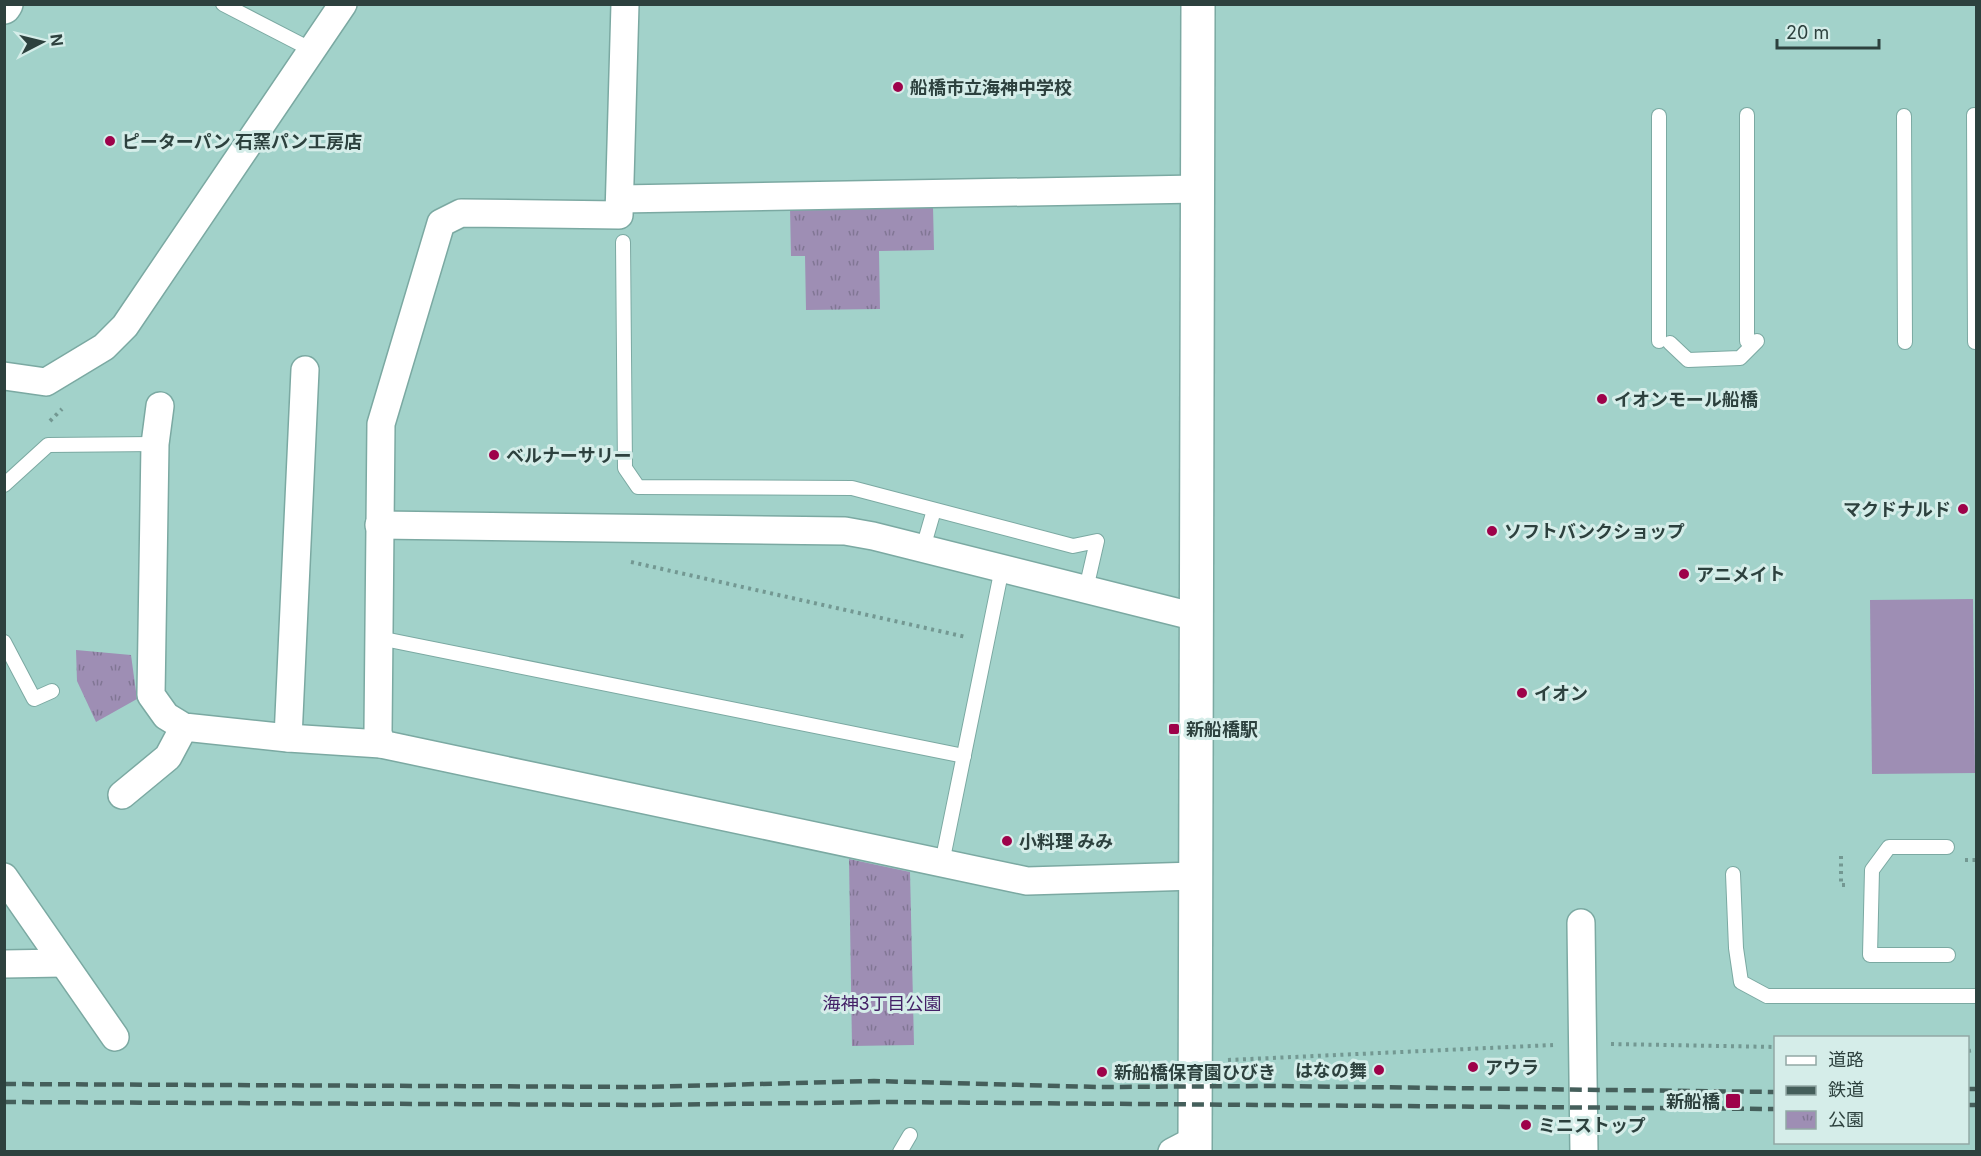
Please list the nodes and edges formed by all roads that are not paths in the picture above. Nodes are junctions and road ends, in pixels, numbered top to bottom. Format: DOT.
graph roads {
  1 [pos="223,4"];
  2 [pos="343,4"];
  3 [pos="625,4"];
  4 [pos="1198,4"];
  5 [pos="312,50"];
  6 [pos="1747,115"];
  7 [pos="1974,115"];
  8 [pos="1659,116"];
  9 [pos="1904,116"];
  10 [pos="1198,189"];
  11 [pos="620,199"];
  12 [pos="623,242"];
  13 [pos="1905,342"];
  14 [pos="1975,342"];
  15 [pos="305,370"];
  16 [pos="4,376"];
  17 [pos="160,406"];
  18 [pos="155,444"];
  19 [pos="4,485"];
  20 [pos="934,510"];
  21 [pos="379,525"];
  22 [pos="923,548"];
  23 [pos="1002,568"];
  24 [pos="1086,589"];
  25 [pos="1196,617"];
  26 [pos="379,638"];
  27 [pos="4,642"];
  28 [pos="52,691"];
  29 [pos="184,727"];
  30 [pos="288,738"];
  31 [pos="381,744"];
  32 [pos="964,756"];
  33 [pos="122,795"];
  34 [pos="1947,847"];
  35 [pos="942,863"];
  36 [pos="1733,874"];
  37 [pos="1196,876"];
  38 [pos="4,877"];
  39 [pos="1581,923"];
  40 [pos="1948,955"];
  41 [pos="63,963"];
  42 [pos="4,964"];
  43 [pos="1977,996"];
  44 [pos="115,1038"];
  45 [pos="910,1135"];
  46 [pos="1187,1148"];
  47 [pos="900,1152"];
  48 [pos="1584,1152"];
  1 -- 5 [label="lane"];
  2 -- 5 [label="street"];
  3 -- 11 [label="street"];
  4 -- 10 [label="street"];
  5 -- 16 [label="street"];
  6 -- 8 [label="lane"];
  7 -- 14 [label="lane"];
  9 -- 13 [label="lane"];
  10 -- 11 [label="street"];
  10 -- 25 [label="street"];
  11 -- 21 [label="street"];
  12 -- 20 [label="lane"];
  15 -- 30 [label="street"];
  17 -- 18 [label="street"];
  18 -- 19 [label="lane"];
  18 -- 29 [label="street"];
  20 -- 22 [label="lane"];
  20 -- 24 [label="lane"];
  21 -- 22 [label="street"];
  21 -- 26 [label="street"];
  22 -- 23 [label="street"];
  23 -- 24 [label="street"];
  23 -- 32 [label="lane"];
  24 -- 25 [label="street"];
  25 -- 37 [label="street"];
  26 -- 31 [label="street"];
  26 -- 32 [label="lane"];
  27 -- 28 [label="lane"];
  29 -- 30 [label="street"];
  29 -- 33 [label="street"];
  30 -- 31 [label="street"];
  31 -- 35 [label="street"];
  32 -- 35 [label="lane"];
  34 -- 40 [label="lane"];
  35 -- 37 [label="street"];
  36 -- 43 [label="lane"];
  37 -- 46 [label="street"];
  38 -- 41 [label="street"];
  39 -- 48 [label="street"];
  41 -- 42 [label="street"];
  41 -- 44 [label="street"];
  45 -- 47 [label="lane"];
}
